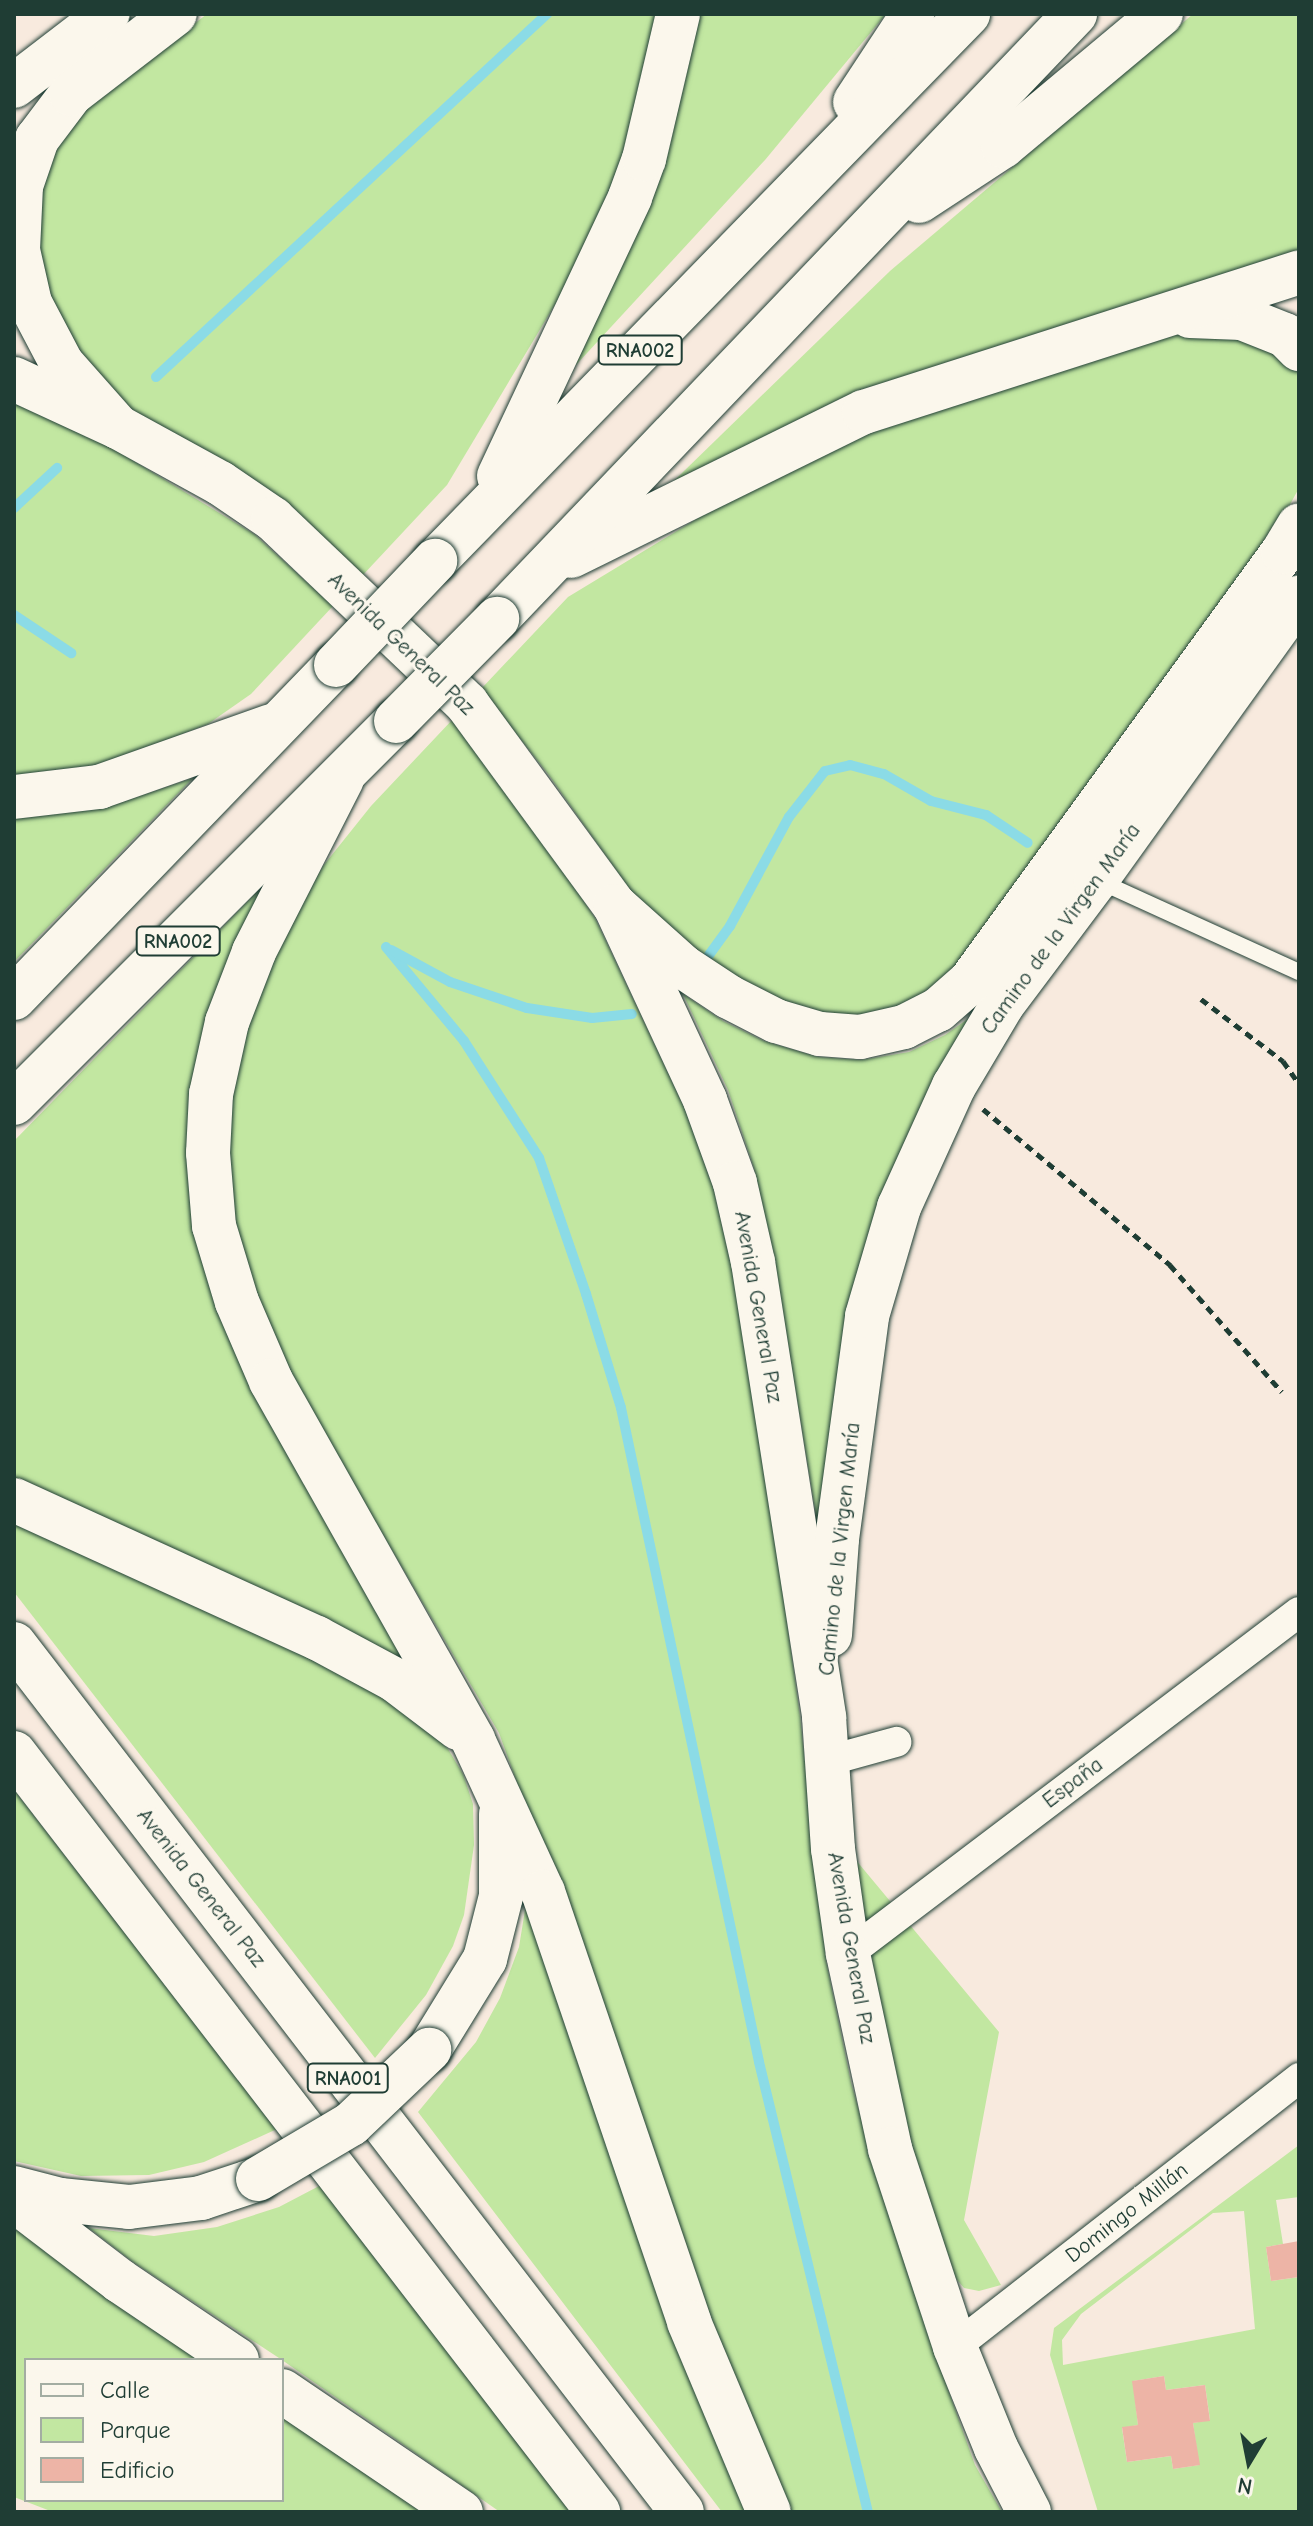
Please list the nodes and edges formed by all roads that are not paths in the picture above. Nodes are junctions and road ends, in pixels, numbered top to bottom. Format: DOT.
graph roads {
  1 [pos="108,14"];
  2 [pos="175,14"];
  3 [pos="678,14"];
  4 [pos="913,14"];
  5 [pos="968,14"];
  6 [pos="1075,14"];
  7 [pos="1161,14"];
  8 [pos="20,82"];
  9 [pos="52,116"];
  10 [pos="800,186"];
  11 [pos="857,241"];
  12 [pos="1299,272"];
  13 [pos="1164,315"];
  14 [pos="1299,349"];
  15 [pos="14,379"];
  16 [pos="118,427"];
  17 [pos="479,514"];
  18 [pos="1299,525"];
  19 [pos="541,572"];
  20 [pos="1299,597"];
  21 [pos="281,723"];
  22 [pos="342,779"];
  23 [pos="14,797"];
  24 [pos="1096,880"];
  25 [pos="615,906"];
  26 [pos="1299,972"];
  27 [pos="14,998"];
  28 [pos="946,1003"];
  29 [pos="983,1036"];
  30 [pos="14,1103"];
  31 [pos="14,1500"];
  32 [pos="1299,1612"];
  33 [pos="14,1644"];
  34 [pos="824,1717"];
  35 [pos="473,1740"];
  36 [pos="896,1742"];
  37 [pos="14,1753"];
  38 [pos="827,1761"];
  39 [pos="501,1800"];
  40 [pos="848,1954"];
  41 [pos="1299,2078"];
  42 [pos="14,2188"];
  43 [pos="14,2200"];
  44 [pos="955,2347"];
  45 [pos="234,2358"];
  46 [pos="284,2392"];
  47 [pos="461,2512"];
  48 [pos="598,2512"];
  49 [pos="682,2512"];
  50 [pos="769,2512"];
  51 [pos="1029,2512"];
  1 -- 8 [label="main road"];
  2 -- 9 [label="main road"];
  3 -- 17 [label="main road"];
  4 -- 10 [label="main road, RNA002"];
  5 -- 10 [label="main road, RNA002"];
  6 -- 11 [label="main road, RNA002"];
  7 -- 11 [label="main road, RNA002"];
  8 -- 9 [label="main road"];
  9 -- 16 [label="main road"];
  10 -- 17 [label="main road, RNA002"];
  11 -- 19 [label="main road, RNA002"];
  12 -- 13 [label="main road"];
  13 -- 14 [label="main road"];
  13 -- 19 [label="main road"];
  15 -- 16 [label="main road, Avenida General Paz"];
  16 -- 25 [label="main road, Avenida General Paz"];
  17 -- 21 [label="main road, RNA002, bridge"];
  18 -- 28 [label="main road"];
  19 -- 22 [label="main road, RNA002, bridge"];
  20 -- 24 [label="main road, Camino de la Virgen María"];
  21 -- 23 [label="main road"];
  21 -- 27 [label="main road, RNA002"];
  22 -- 30 [label="main road, RNA002"];
  22 -- 35 [label="main road"];
  24 -- 26 [label="lane"];
  24 -- 29 [label="main road, Camino de la Virgen María"];
  25 -- 28 [label="main road"];
  25 -- 34 [label="main road, Avenida General Paz"];
  28 -- 29 [label="main road"];
  29 -- 34 [label="main road, Camino de la Virgen María"];
  31 -- 35 [label="main road"];
  32 -- 40 [label="street, España"];
  33 -- 49 [label="main road, Avenida General Paz / RNA001"];
  34 -- 38 [label="main road, Avenida General Paz"];
  35 -- 39 [label="main road"];
  36 -- 38 [label="street"];
  37 -- 48 [label="main road, RNA001"];
  38 -- 40 [label="main road, Avenida General Paz"];
  39 -- 42 [label="main road, bridge"];
  39 -- 50 [label="main road"];
  40 -- 44 [label="main road, Avenida General Paz"];
  41 -- 44 [label="street, Domingo Millán"];
  43 -- 45 [label="main road"];
  44 -- 51 [label="main road, Avenida General Paz"];
  46 -- 47 [label="main road"];
}
